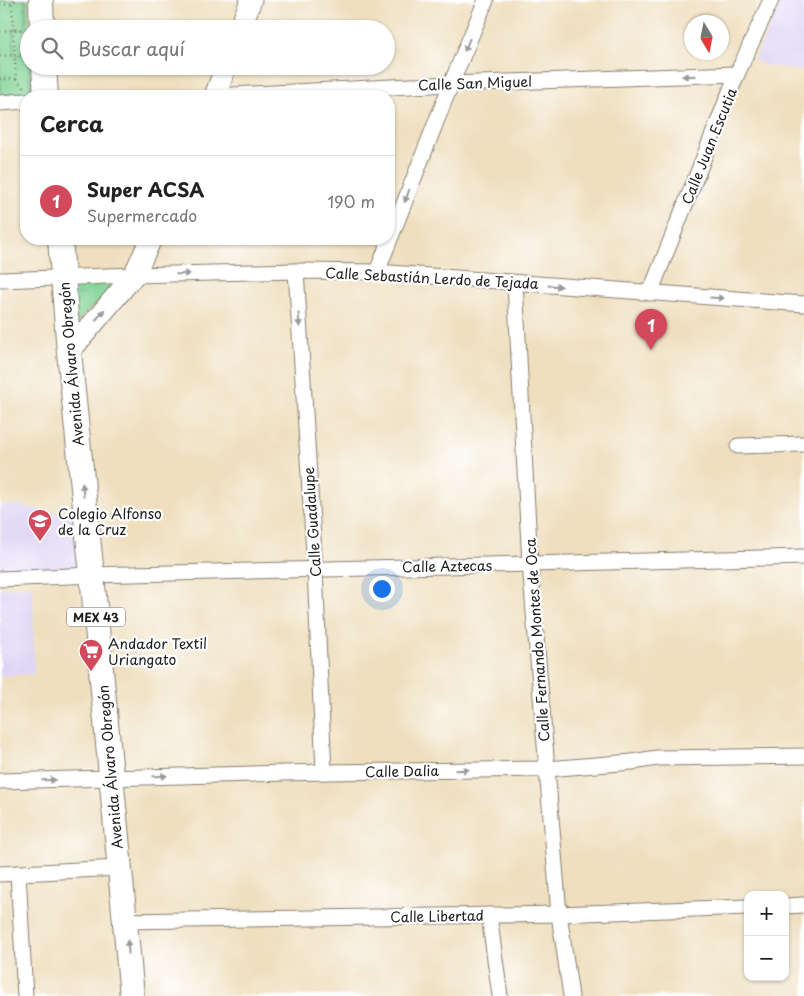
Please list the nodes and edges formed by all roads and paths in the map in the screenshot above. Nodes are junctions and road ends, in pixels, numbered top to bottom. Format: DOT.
graph roads {
  1 [pos="15,0"];
  2 [pos="41,0"];
  3 [pos="251,0"];
  4 [pos="486,0"];
  5 [pos="771,0"];
  6 [pos="12,4"];
  7 [pos="0,5"];
  8 [pos="35,20"];
  9 [pos="243,20"];
  10 [pos="0,30"];
  11 [pos="13,30"];
  12 [pos="20,31"];
  13 [pos="14,55"];
  14 [pos="0,56"];
  15 [pos="20,56"];
  16 [pos="737,74"];
  17 [pos="35,75"];
  18 [pos="222,75"];
  19 [pos="16,79"];
  20 [pos="0,80"];
  21 [pos="451,84"];
  22 [pos="27,90"];
  23 [pos="34,90"];
  24 [pos="216,90"];
  25 [pos="332,90"];
  26 [pos="20,99"];
  27 [pos="0,103"];
  28 [pos="395,228"];
  29 [pos="60,245"];
  30 [pos="147,245"];
  31 [pos="388,245"];
  32 [pos="296,271"];
  33 [pos="378,272"];
  34 [pos="134,275"];
  35 [pos="63,278"];
  36 [pos="0,280"];
  37 [pos="515,282"];
  38 [pos="650,293"];
  39 [pos="804,304"];
  40 [pos="69,352"];
  41 [pos="804,444"];
  42 [pos="738,446"];
  43 [pos="804,556"];
  44 [pos="530,564"];
  45 [pos="315,569"];
  46 [pos="92,575"];
  47 [pos="0,579"];
  48 [pos="804,756"];
  49 [pos="547,769"];
  50 [pos="324,772"];
  51 [pos="111,778"];
  52 [pos="0,781"];
  53 [pos="119,868"];
  54 [pos="18,873"];
  55 [pos="0,874"];
  56 [pos="804,905"];
  57 [pos="789,906"];
  58 [pos="744,907"];
  59 [pos="559,914"];
  60 [pos="489,915"];
  61 [pos="125,921"];
  62 [pos="25,996"];
  63 [pos="132,996"];
  64 [pos="500,996"];
  65 [pos="571,996"];
  1 -- 6 [label="path"];
  2 -- 8 [label="main road"];
  3 -- 9 [label="street"];
  4 -- 21 [label="street, one-way"];
  5 -- 16 [label="street, Calle Juan Escutia"];
  6 -- 7 [label="path"];
  6 -- 11 [label="path"];
  10 -- 11 [label="path"];
  11 -- 12 [label="path"];
  11 -- 13 [label="path"];
  13 -- 14 [label="path"];
  13 -- 15 [label="path"];
  13 -- 19 [label="path"];
  16 -- 21 [label="street, Calle San Miguel, one-way"];
  16 -- 38 [label="street, Calle Juan Escutia"];
  17 -- 23 [label="main road"];
  18 -- 24 [label="street"];
  19 -- 20 [label="path"];
  19 -- 22 [label="path"];
  21 -- 25 [label="street, Calle San Miguel"];
  21 -- 28 [label="street, one-way"];
  26 -- 27 [label="street"];
  29 -- 35 [label="main road, Avenida Álvaro Obregón / MEX 43"];
  30 -- 34 [label="street"];
  31 -- 33 [label="street, one-way"];
  32 -- 33 [label="street, Calle Sebastián Lerdo de Tejada"];
  34 -- 32 [label="street, Calle Sebastián Lerdo de Tejada, one-way"];
  32 -- 45 [label="street, Calle Guadalupe, one-way"];
  33 -- 37 [label="street, Calle Sebastián Lerdo de Tejada"];
  34 -- 35 [label="street, Calle Sebastián Lerdo de Tejada"];
  40 -- 34 [label="street, one-way"];
  35 -- 36 [label="street, Calle Sebastián Lerdo de Tejada"];
  35 -- 40 [label="main road, Avenida Álvaro Obregón / MEX 43"];
  37 -- 38 [label="street, Calle Sebastián Lerdo de Tejada, one-way"];
  37 -- 44 [label="street, Calle Fernando Montes de Oca"];
  38 -- 39 [label="street, Calle Sebastián Lerdo de Tejada, one-way"];
  46 -- 40 [label="main road, Avenida Álvaro Obregón / MEX 43, one-way"];
  41 -- 42 [label="street"];
  43 -- 44 [label="street, Calle Aztecas"];
  44 -- 45 [label="street, Calle Aztecas"];
  44 -- 49 [label="street, Calle Fernando Montes de Oca"];
  45 -- 46 [label="street, Calle Aztecas"];
  45 -- 50 [label="street, Calle Guadalupe"];
  46 -- 47 [label="street, Calle Aztecas"];
  46 -- 51 [label="main road, Avenida Álvaro Obregón / MEX 43"];
  48 -- 49 [label="street, Calle Dalia"];
  50 -- 49 [label="street, Calle Dalia, one-way"];
  49 -- 59 [label="street, Calle Fernando Montes de Oca"];
  51 -- 50 [label="street, Calle Dalia, one-way"];
  52 -- 51 [label="street, Calle Dalia, one-way"];
  51 -- 53 [label="main road, Avenida Álvaro Obregón / MEX 43"];
  53 -- 54 [label="street"];
  53 -- 61 [label="main road, Avenida Álvaro Obregón / MEX 43"];
  54 -- 55 [label="street"];
  54 -- 62 [label="street"];
  56 -- 57 [label="street"];
  58 -- 59 [label="street, Calle Libertad"];
  59 -- 60 [label="street, Calle Libertad"];
  59 -- 65 [label="street, Calle Fernando Montes de Oca"];
  60 -- 61 [label="street, Calle Libertad"];
  60 -- 64 [label="street"];
  63 -- 61 [label="main road, Avenida Álvaro Obregón / MEX 43, one-way"];
}
